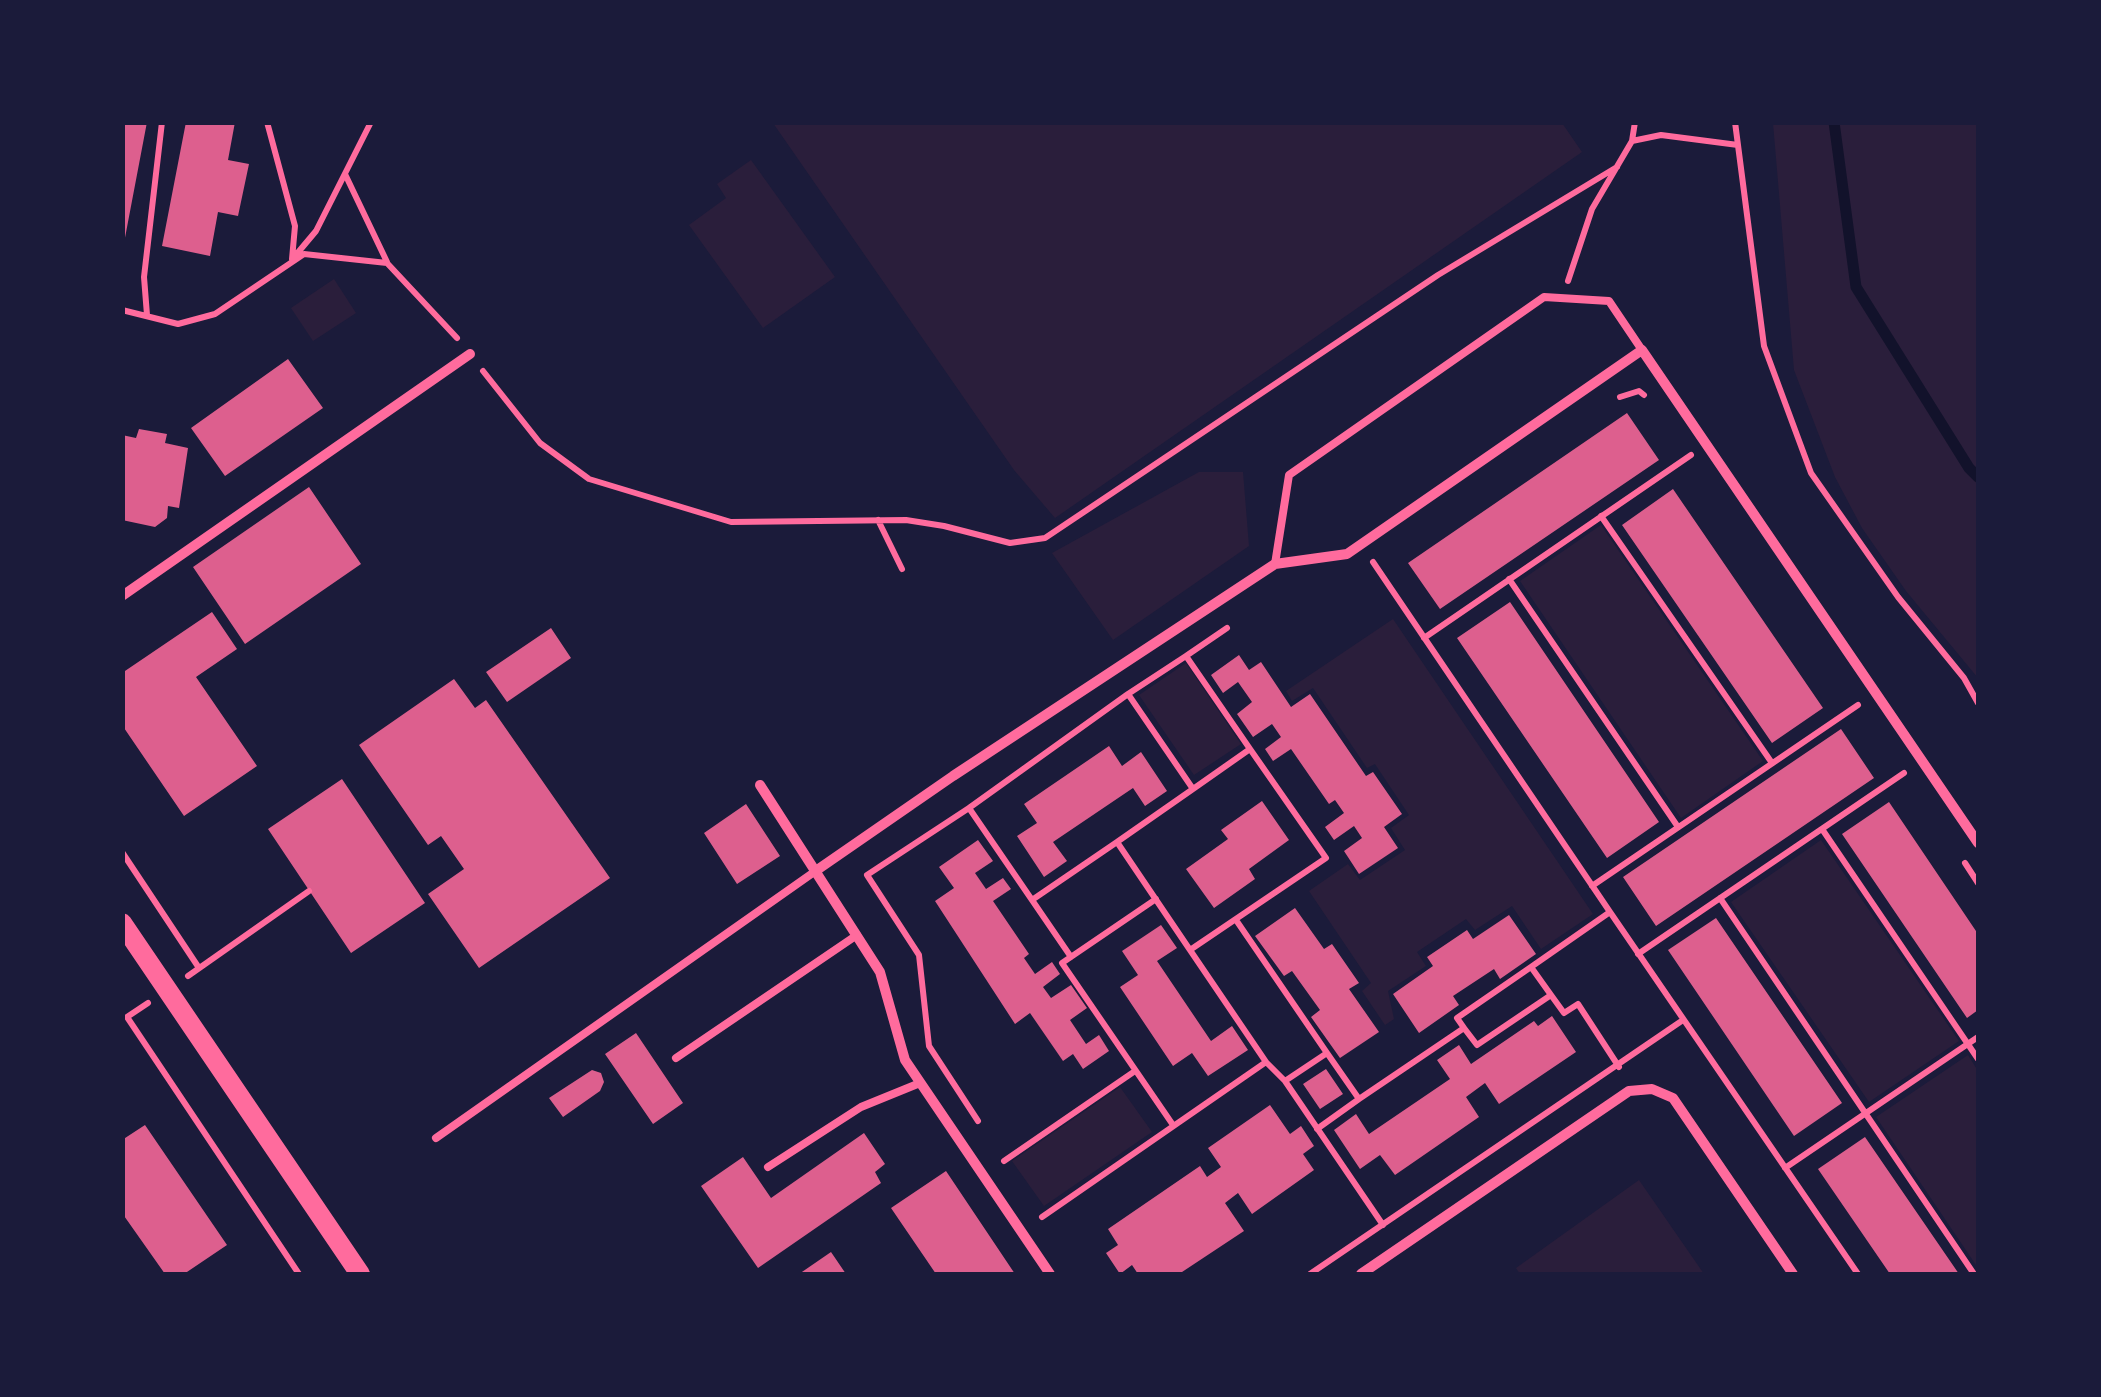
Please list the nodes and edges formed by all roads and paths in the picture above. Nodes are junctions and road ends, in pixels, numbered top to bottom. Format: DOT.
graph roads {
  1 [pos="162,122"];
  2 [pos="267,122"];
  3 [pos="370,122"];
  4 [pos="1635,122"];
  5 [pos="1735,122"];
  6 [pos="1632,141"];
  7 [pos="1738,144"];
  8 [pos="1617,168"];
  9 [pos="345,174"];
  10 [pos="292,261"];
  11 [pos="388,263"];
  12 [pos="1562,298"];
  13 [pos="122,310"];
  14 [pos="147,315"];
  15 [pos="1642,350"];
  16 [pos="470,354"];
  17 [pos="1652,402"];
  18 [pos="1608,405"];
  19 [pos="1679,442"];
  20 [pos="1707,446"];
  21 [pos="1688,456"];
  22 [pos="1698,472"];
  23 [pos="1601,516"];
  24 [pos="878,520"];
  25 [pos="1363,543"];
  26 [pos="1390,554"];
  27 [pos="1274,564"];
  28 [pos="1374,564"];
  29 [pos="902,569"];
  30 [pos="1359,570"];
  31 [pos="1509,579"];
  32 [pos="122,596"];
  33 [pos="1234,623"];
  34 [pos="1424,638"];
  35 [pos="1186,656"];
  36 [pos="1848,690"];
  37 [pos="1128,694"];
  38 [pos="1978,703"];
  39 [pos="1858,705"];
  40 [pos="1867,719"];
  41 [pos="1250,749"];
  42 [pos="1895,760"];
  43 [pos="1772,764"];
  44 [pos="1904,774"];
  45 [pos="760,785"];
  46 [pos="1192,789"];
  47 [pos="1915,789"];
  48 [pos="969,808"];
  49 [pos="1678,827"];
  50 [pos="1822,828"];
  51 [pos="1117,842"];
  52 [pos="1978,843"];
  53 [pos="122,852"];
  54 [pos="1957,852"];
  55 [pos="816,870"];
  56 [pos="1978,883"];
  57 [pos="1592,886"];
  58 [pos="310,891"];
  59 [pos="1156,898"];
  60 [pos="1720,898"];
  61 [pos="1032,900"];
  62 [pos="1610,912"];
  63 [pos="1236,920"];
  64 [pos="122,923"];
  65 [pos="857,935"];
  66 [pos="1190,950"];
  67 [pos="1638,954"];
  68 [pos="1071,957"];
  69 [pos="1531,967"];
  70 [pos="199,968"];
  71 [pos="168,990"];
  72 [pos="1551,995"];
  73 [pos="1683,1020"];
  74 [pos="1464,1028"];
  75 [pos="1978,1037"];
  76 [pos="1968,1044"];
  77 [pos="1327,1052"];
  78 [pos="676,1058"];
  79 [pos="1978,1059"];
  80 [pos="1266,1062"];
  81 [pos="1618,1066"];
  82 [pos="1135,1071"];
  83 [pos="920,1082"];
  84 [pos="1285,1082"];
  85 [pos="1628,1091"];
  86 [pos="1359,1099"];
  87 [pos="1866,1115"];
  88 [pos="1172,1126"];
  89 [pos="983,1128"];
  90 [pos="1317,1129"];
  91 [pos="436,1138"];
  92 [pos="994,1144"];
  93 [pos="1004,1161"];
  94 [pos="768,1167"];
  95 [pos="1785,1168"];
  96 [pos="1014,1175"];
  97 [pos="1032,1203"];
  98 [pos="1042,1217"];
  99 [pos="1382,1226"];
  100 [pos="1051,1232"];
  101 [pos="298,1274"];
  102 [pos="360,1274"];
  103 [pos="1050,1274"];
  104 [pos="1310,1274"];
  105 [pos="1361,1274"];
  106 [pos="1793,1274"];
  107 [pos="1858,1274"];
  108 [pos="1974,1274"];
  1 -- 14 [label="path"];
  2 -- 10 [label="path"];
  3 -- 9 [label="path"];
  4 -- 6 [label="path"];
  5 -- 7 [label="path"];
  6 -- 7 [label="path"];
  6 -- 8 [label="path"];
  7 -- 38 [label="path"];
  8 -- 12 [label="path"];
  8 -- 24 [label="path"];
  9 -- 10 [label="path"];
  9 -- 11 [label="path"];
  10 -- 11 [label="path"];
  10 -- 14 [label="path"];
  11 -- 16 [label="path"];
  12 -- 15 [label="lane"];
  12 -- 27 [label="lane"];
  13 -- 14 [label="path"];
  15 -- 20 [label="street"];
  15 -- 25 [label="street"];
  16 -- 24 [label="path"];
  16 -- 32 [label="street"];
  17 -- 18 [label="path"];
  19 -- 21 [label="path"];
  20 -- 21 [label="path"];
  20 -- 52 [label="street"];
  21 -- 22 [label="path"];
  21 -- 23 [label="path"];
  23 -- 31 [label="path"];
  23 -- 43 [label="path"];
  24 -- 29 [label="path"];
  25 -- 27 [label="street"];
  25 -- 28 [label="path"];
  26 -- 28 [label="path"];
  27 -- 55 [label="street"];
  28 -- 30 [label="path"];
  28 -- 34 [label="path"];
  31 -- 34 [label="path"];
  31 -- 49 [label="path"];
  33 -- 35 [label="path"];
  34 -- 57 [label="path"];
  35 -- 37 [label="path"];
  35 -- 41 [label="path"];
  36 -- 39 [label="path"];
  37 -- 46 [label="path"];
  37 -- 48 [label="path"];
  39 -- 40 [label="path"];
  39 -- 43 [label="path"];
  41 -- 46 [label="path"];
  41 -- 63 [label="path"];
  42 -- 44 [label="path"];
  43 -- 49 [label="path"];
  44 -- 47 [label="path"];
  44 -- 50 [label="path"];
  45 -- 55 [label="street"];
  46 -- 51 [label="path"];
  48 -- 61 [label="path"];
  48 -- 89 [label="path"];
  49 -- 57 [label="path"];
  50 -- 60 [label="path"];
  50 -- 76 [label="path"];
  51 -- 59 [label="path"];
  51 -- 61 [label="path"];
  53 -- 70 [label="path"];
  54 -- 56 [label="path"];
  55 -- 65 [label="street"];
  55 -- 91 [label="lane"];
  57 -- 62 [label="path"];
  58 -- 70 [label="path"];
  59 -- 66 [label="path"];
  59 -- 68 [label="path"];
  60 -- 67 [label="path"];
  60 -- 87 [label="path"];
  61 -- 68 [label="path"];
  62 -- 67 [label="path"];
  62 -- 69 [label="path"];
  63 -- 66 [label="path"];
  63 -- 77 [label="path"];
  64 -- 71 [label="main road"];
  65 -- 78 [label="lane"];
  65 -- 83 [label="street"];
  66 -- 80 [label="path"];
  67 -- 73 [label="path"];
  68 -- 82 [label="path"];
  69 -- 72 [label="path"];
  69 -- 74 [label="path"];
  70 -- 71 [label="path"];
  71 -- 101 [label="path"];
  71 -- 102 [label="main road"];
  72 -- 74 [label="path"];
  72 -- 81 [label="path"];
  73 -- 81 [label="path"];
  73 -- 95 [label="path"];
  74 -- 86 [label="path"];
  75 -- 76 [label="path"];
  76 -- 79 [label="path"];
  76 -- 87 [label="path"];
  77 -- 84 [label="path"];
  77 -- 86 [label="path"];
  80 -- 84 [label="path"];
  80 -- 88 [label="path"];
  81 -- 85 [label="path"];
  81 -- 99 [label="path"];
  82 -- 88 [label="path"];
  82 -- 93 [label="path"];
  83 -- 94 [label="lane"];
  83 -- 103 [label="street"];
  84 -- 90 [label="path"];
  85 -- 105 [label="street"];
  85 -- 106 [label="street"];
  86 -- 90 [label="path"];
  87 -- 95 [label="path"];
  87 -- 108 [label="path"];
  88 -- 98 [label="path"];
  90 -- 99 [label="path"];
  92 -- 93 [label="path"];
  93 -- 96 [label="path"];
  95 -- 107 [label="path"];
  97 -- 98 [label="path"];
  98 -- 100 [label="path"];
  99 -- 104 [label="path"];
}
